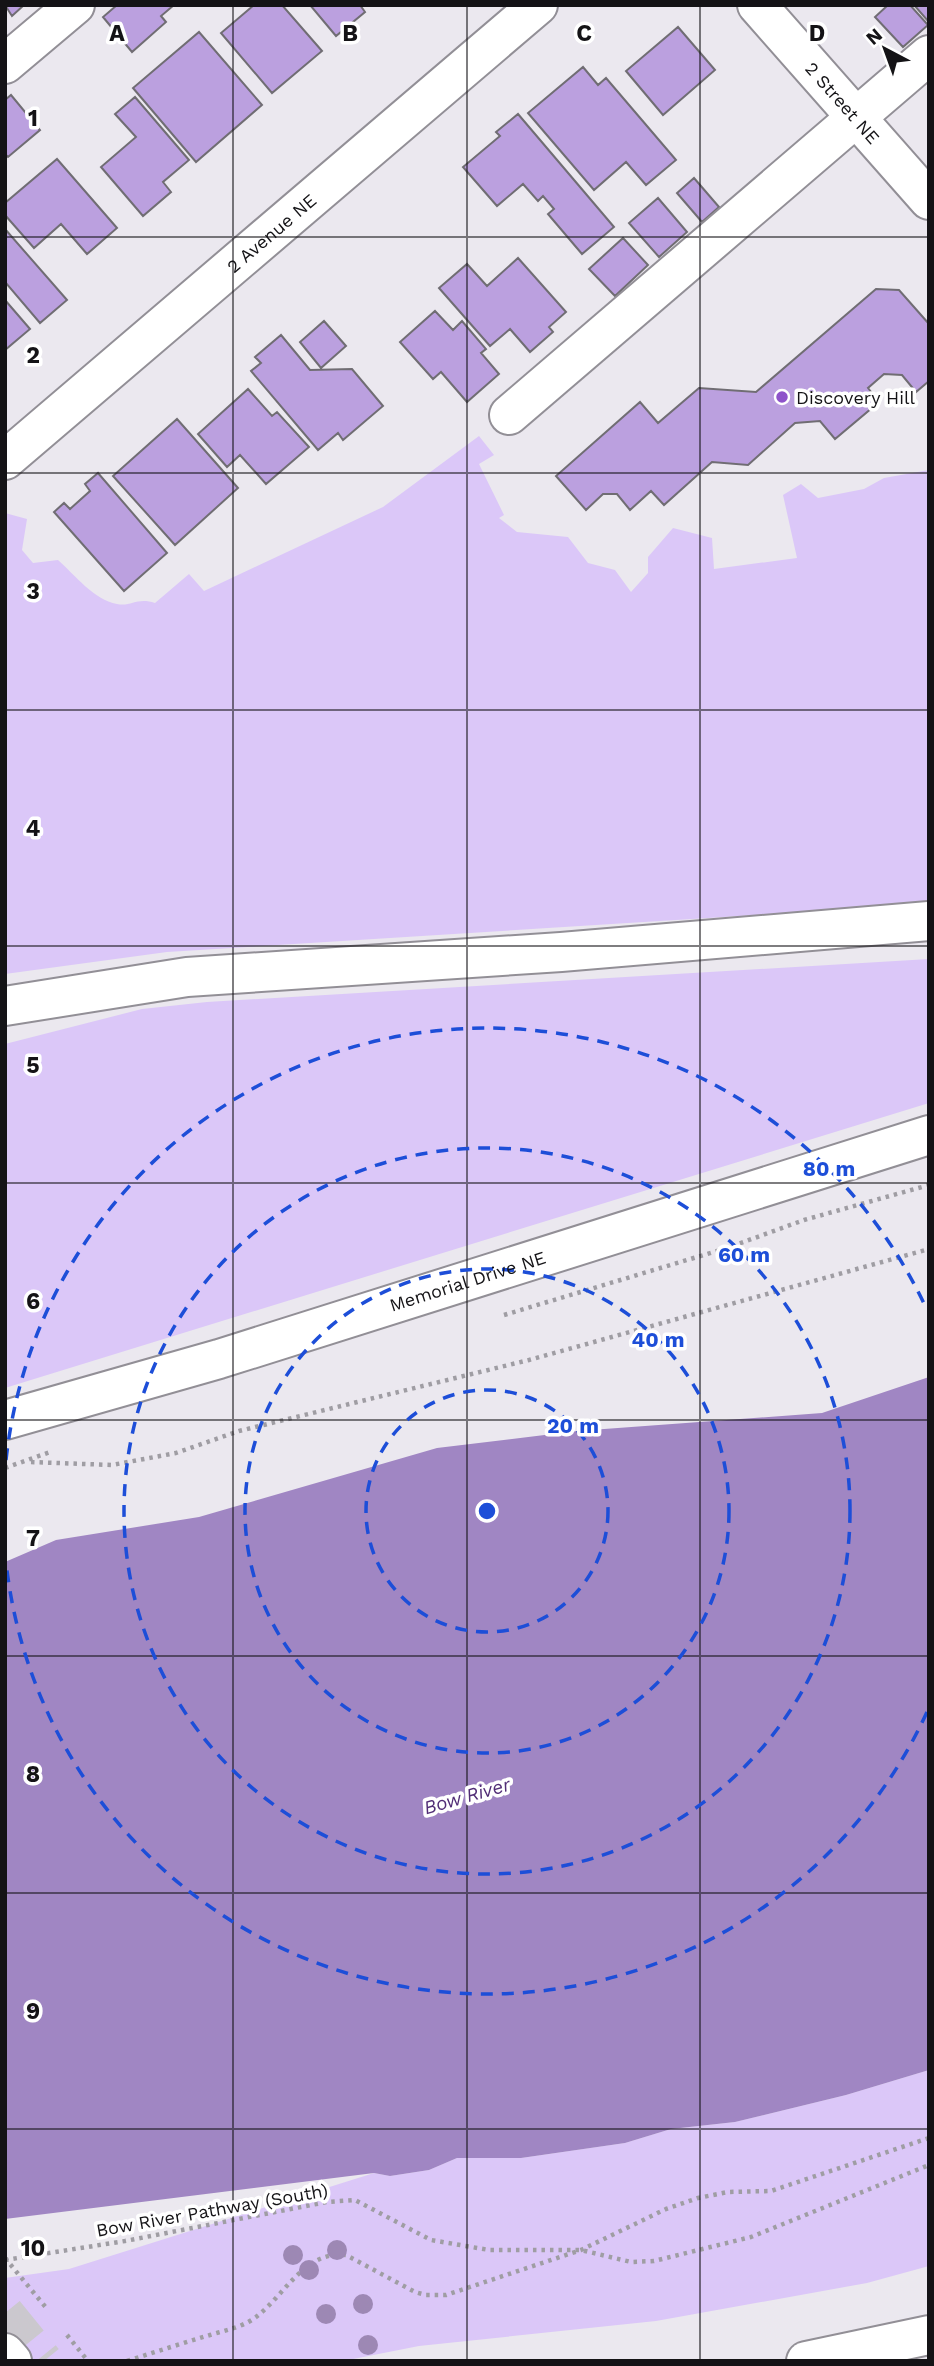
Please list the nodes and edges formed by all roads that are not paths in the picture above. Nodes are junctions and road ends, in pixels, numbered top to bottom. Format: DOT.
graph roads {
  1 [pos="75,5"];
  2 [pos="538,5"];
  3 [pos="757,5"];
  4 [pos="929,55"];
  5 [pos="5,64"];
  6 [pos="857,118"];
  7 [pos="929,200"];
  8 [pos="509,415"];
  9 [pos="5,460"];
  10 [pos="929,921"];
  11 [pos="5,1006"];
  12 [pos="929,1135"];
  13 [pos="5,1420"];
  14 [pos="929,2334"];
  15 [pos="5,2353"];
  16 [pos="12,2361"];
  17 [pos="806,2361"];
  1 -- 5 [label="main road"];
  2 -- 9 [label="main road, 2 Avenue NE"];
  3 -- 6 [label="main road, 2 Street NE"];
  4 -- 6 [label="main road"];
  6 -- 7 [label="main road, 2 Street NE"];
  6 -- 8 [label="main road"];
  10 -- 11 [label="main road"];
  12 -- 13 [label="main road, Memorial Drive NE"];
  14 -- 17 [label="main road"];
  15 -- 16 [label="main road"];
}
